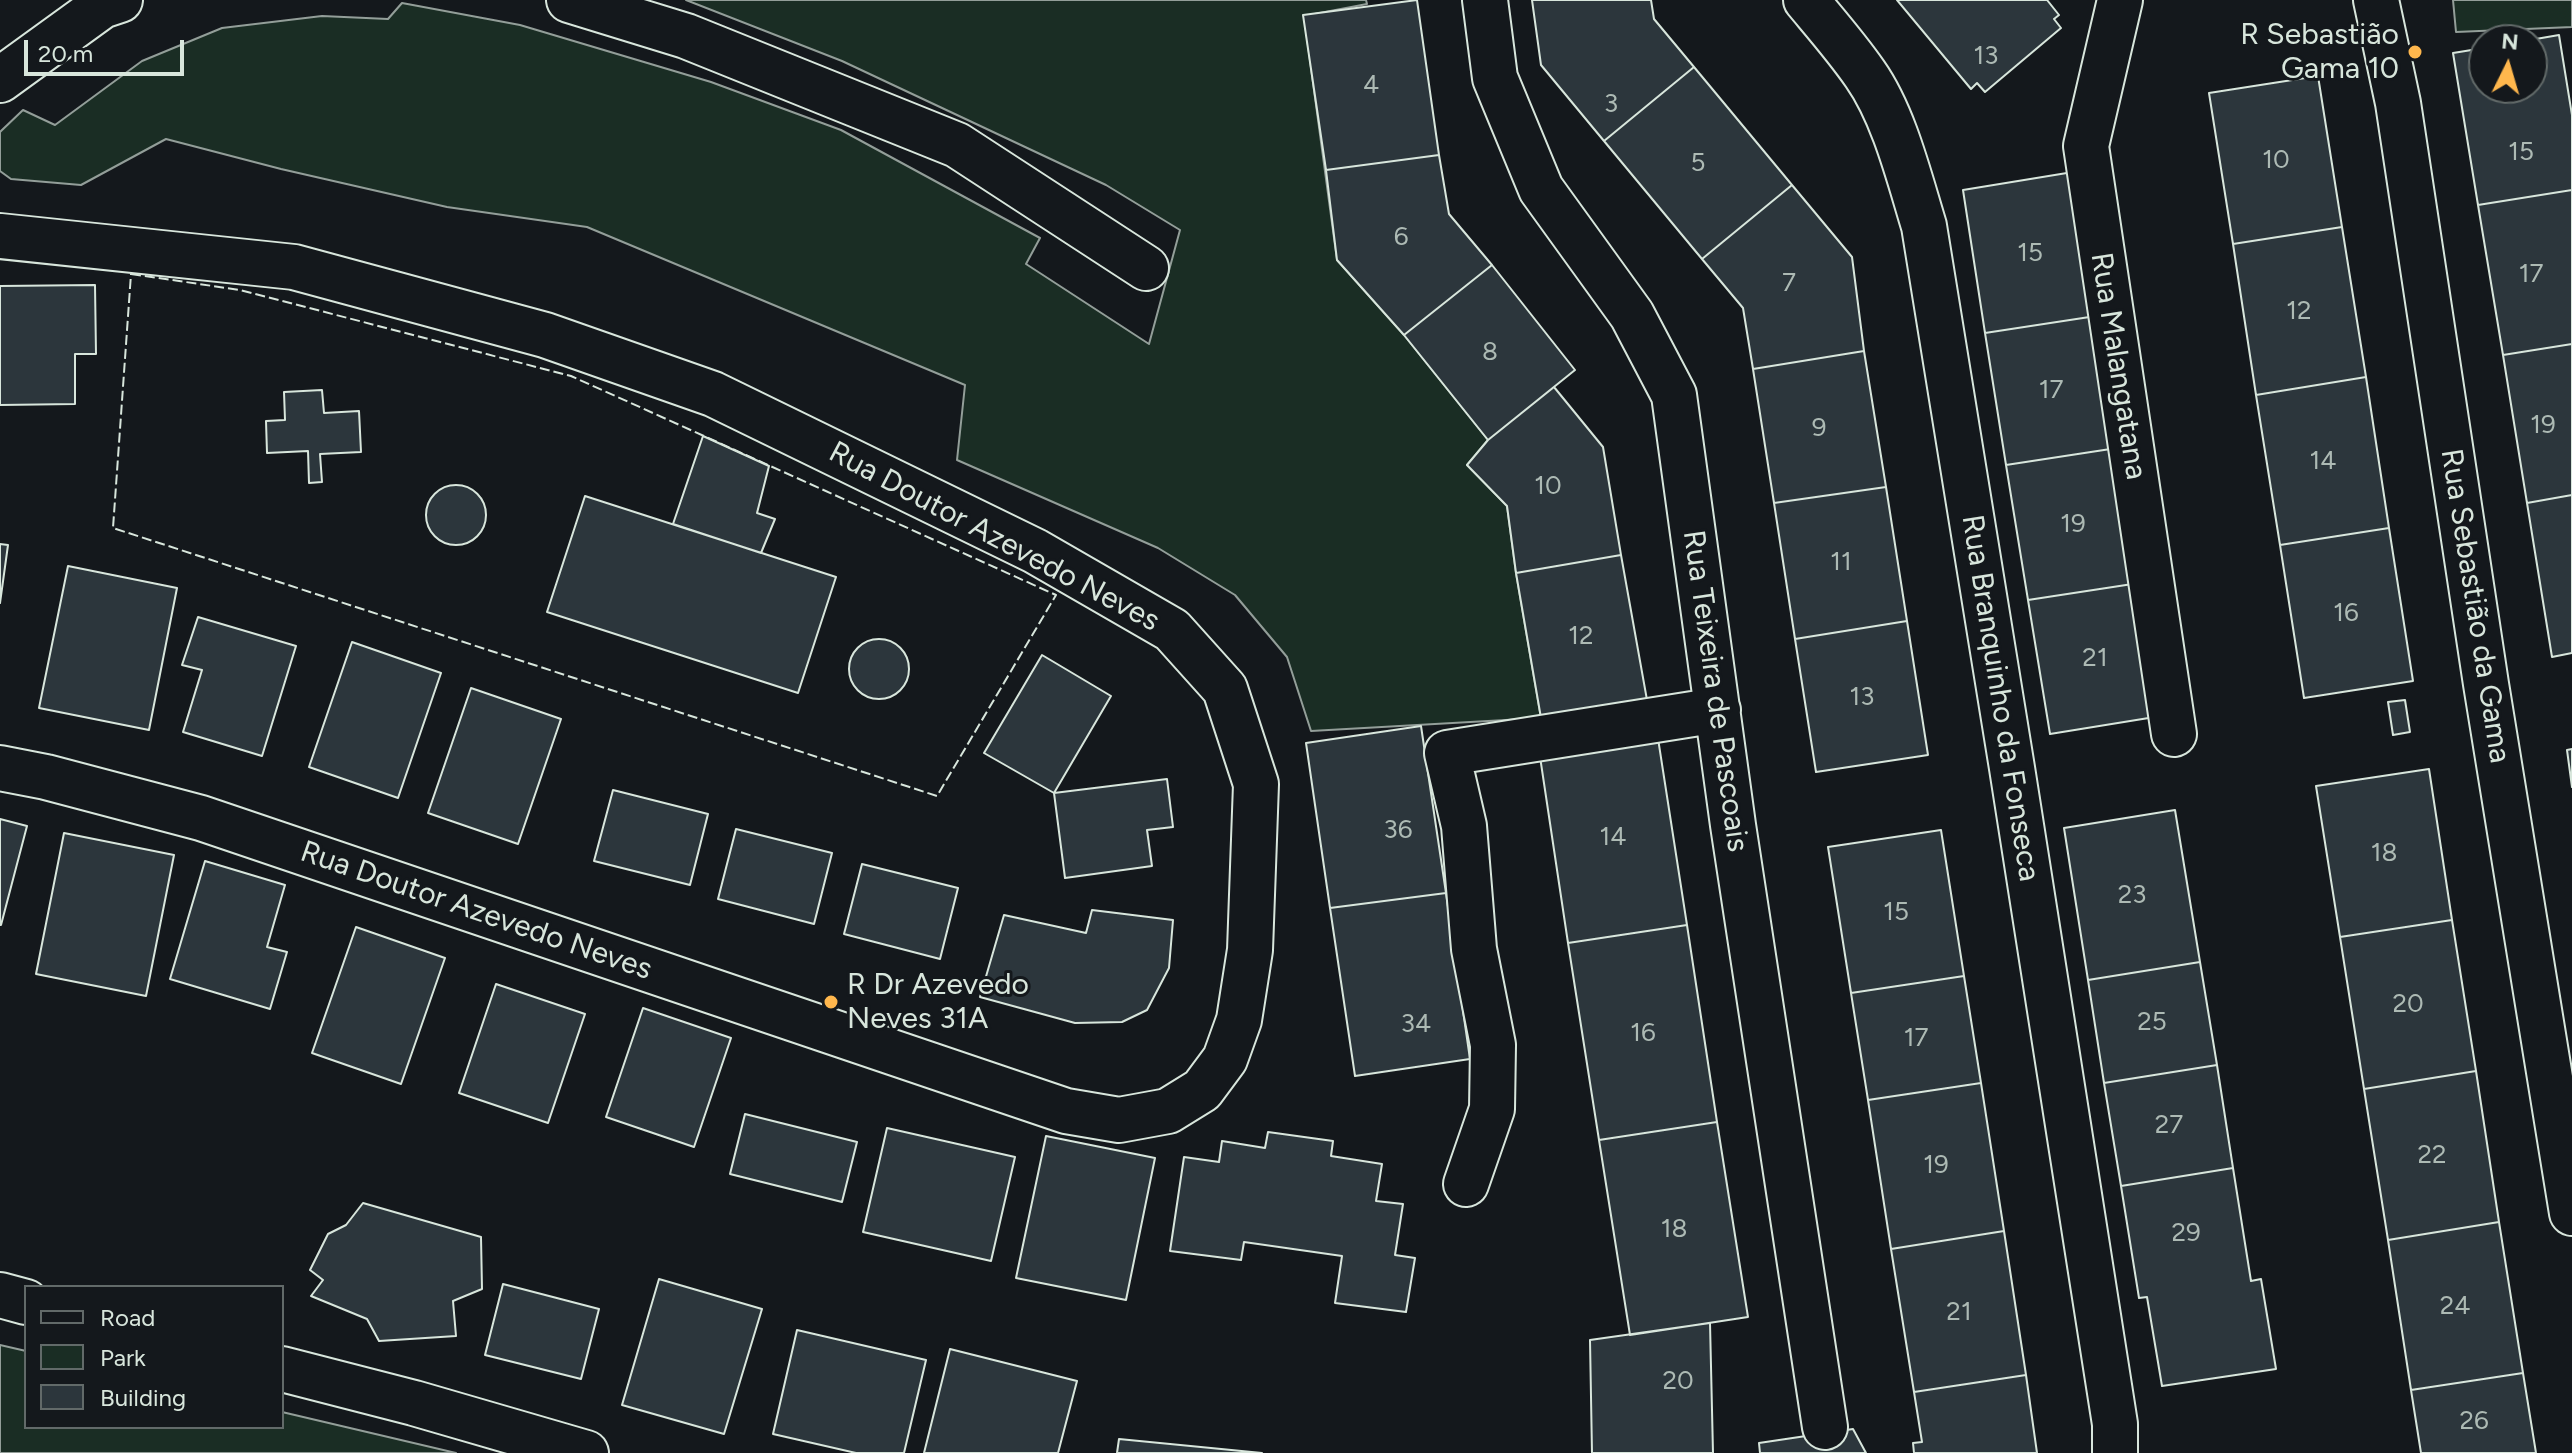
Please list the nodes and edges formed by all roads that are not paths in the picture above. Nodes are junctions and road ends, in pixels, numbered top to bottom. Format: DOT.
graph roads {
  1 [pos="120,0"];
  2 [pos="569,0"];
  3 [pos="1485,0"];
  4 [pos="1806,0"];
  5 [pos="2120,0"];
  6 [pos="2376,0"];
  7 [pos="0,80"];
  8 [pos="0,236"];
  9 [pos="1146,268"];
  10 [pos="1718,710"];
  11 [pos="2174,734"];
  12 [pos="0,768"];
  13 [pos="1466,1184"];
  14 [pos="2572,1213"];
  15 [pos="0,1295"];
  16 [pos="24,1301"];
  17 [pos="284,1370"];
  18 [pos="1825,1427"];
  19 [pos="2115,1439"];
  20 [pos="586,1453"];
  1 -- 7 [label="street"];
  2 -- 9 [label="street"];
  3 -- 10 [label="street, Rua Teixeira de Pascoais"];
  4 -- 19 [label="street, Rua Branquinho da Fonseca"];
  5 -- 11 [label="street, Rua Malangatana"];
  6 -- 14 [label="street, Rua Sebastião da Gama"];
  8 -- 12 [label="street, Rua Doutor Azevedo Neves"];
  10 -- 13 [label="street"];
  10 -- 18 [label="street, Rua Teixeira de Pascoais"];
  15 -- 16 [label="street"];
  17 -- 20 [label="street"];
}
